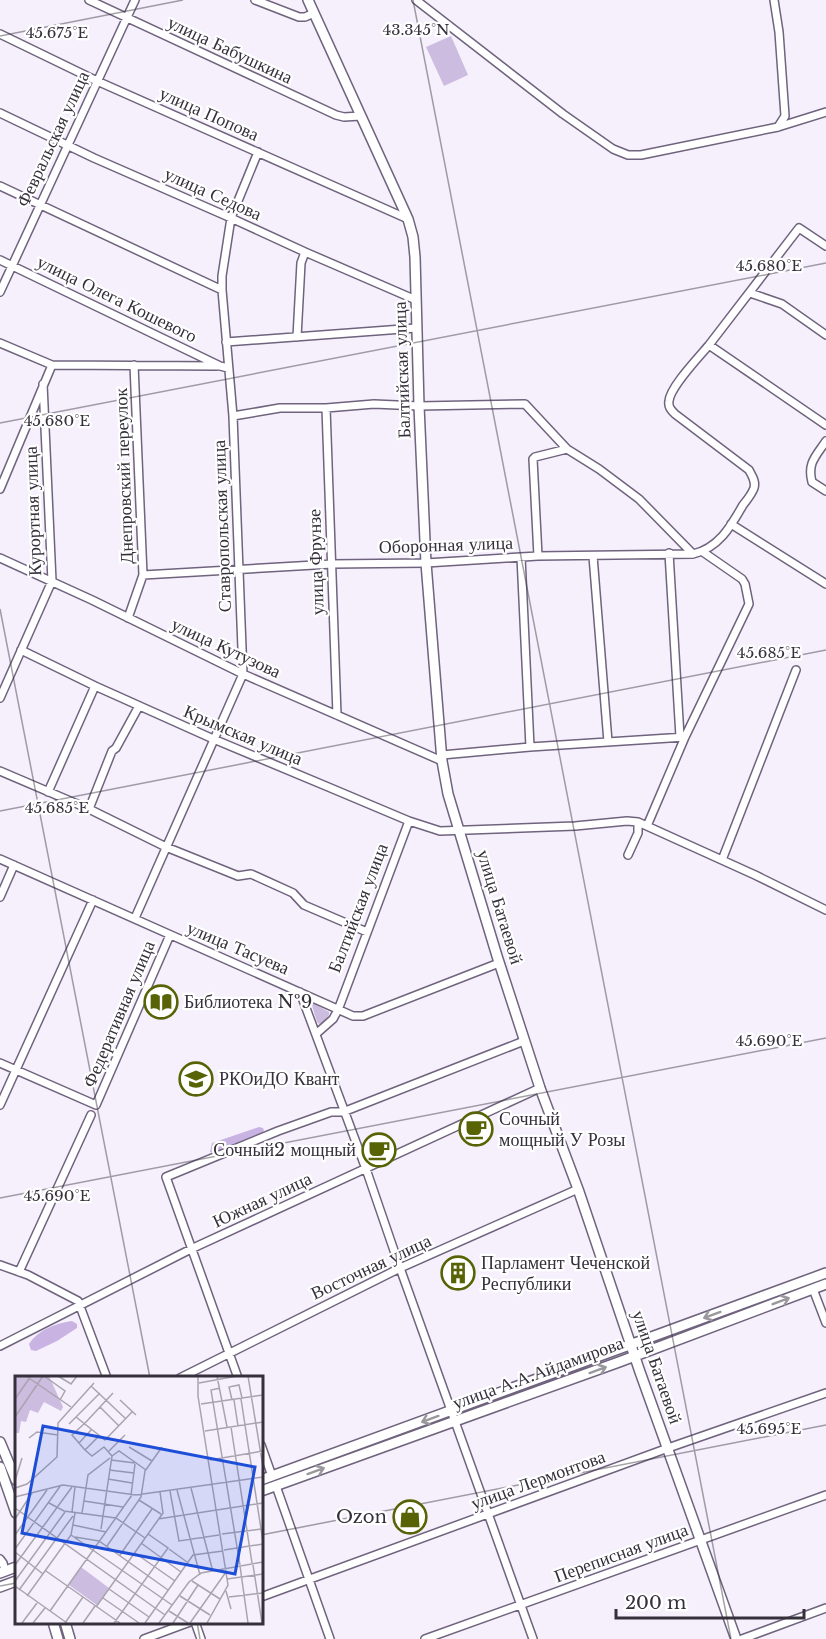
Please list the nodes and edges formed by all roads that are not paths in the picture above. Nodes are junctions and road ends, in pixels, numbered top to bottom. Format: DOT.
graph roads {
  1 [pos="89,0"];
  2 [pos="135,0"];
  3 [pos="255,0"];
  4 [pos="308,0"];
  5 [pos="416,0"];
  6 [pos="774,0"];
  7 [pos="314,13"];
  8 [pos="126,17"];
  9 [pos="0,34"];
  10 [pos="97,81"];
  11 [pos="826,112"];
  12 [pos="0,113"];
  13 [pos="361,116"];
  14 [pos="778,127"];
  15 [pos="68,145"];
  16 [pos="258,152"];
  17 [pos="0,186"];
  18 [pos="39,205"];
  19 [pos="231,218"];
  20 [pos="408,219"];
  21 [pos="826,246"];
  22 [pos="305,252"];
  23 [pos="0,260"];
  24 [pos="12,265"];
  25 [pos="222,290"];
  26 [pos="0,292"];
  27 [pos="750,293"];
  28 [pos="416,300"];
  29 [pos="416,328"];
  30 [pos="826,335"];
  31 [pos="297,337"];
  32 [pos="226,342"];
  33 [pos="0,343"];
  34 [pos="709,345"];
  35 [pos="52,365"];
  36 [pos="134,365"];
  37 [pos="220,366"];
  38 [pos="228,368"];
  39 [pos="43,384"];
  40 [pos="419,406"];
  41 [pos="326,408"];
  42 [pos="233,416"];
  43 [pos="826,425"];
  44 [pos="826,441"];
  45 [pos="567,449"];
  46 [pos="0,489"];
  47 [pos="826,491"];
  48 [pos="733,521"];
  49 [pos="704,552"];
  50 [pos="669,553"];
  51 [pos="693,554"];
  52 [pos="537,556"];
  53 [pos="593,556"];
  54 [pos="521,557"];
  55 [pos="0,558"];
  56 [pos="426,563"];
  57 [pos="332,564"];
  58 [pos="239,570"];
  59 [pos="143,575"];
  60 [pos="52,581"];
  61 [pos="826,584"];
  62 [pos="128,618"];
  63 [pos="21,650"];
  64 [pos="796,670"];
  65 [pos="243,674"];
  66 [pos="95,686"];
  67 [pos="0,698"];
  68 [pos="139,706"];
  69 [pos="337,715"];
  70 [pos="682,737"];
  71 [pos="215,738"];
  72 [pos="608,742"];
  73 [pos="531,747"];
  74 [pos="442,758"];
  75 [pos="0,771"];
  76 [pos="48,792"];
  77 [pos="89,809"];
  78 [pos="409,820"];
  79 [pos="638,822"];
  80 [pos="646,826"];
  81 [pos="459,830"];
  82 [pos="166,847"];
  83 [pos="628,855"];
  84 [pos="0,859"];
  85 [pos="722,860"];
  86 [pos="14,865"];
  87 [pos="0,897"];
  88 [pos="93,900"];
  89 [pos="826,910"];
  90 [pos="135,918"];
  91 [pos="367,932"];
  92 [pos="170,935"];
  93 [pos="499,963"];
  94 [pos="300,992"];
  95 [pos="338,1010"];
  96 [pos="316,1034"];
  97 [pos="524,1041"];
  98 [pos="0,1063"];
  99 [pos="16,1071"];
  100 [pos="540,1088"];
  101 [pos="0,1105"];
  102 [pos="344,1112"];
  103 [pos="91,1115"];
  104 [pos="366,1169"];
  105 [pos="578,1189"];
  106 [pos="191,1249"];
  107 [pos="0,1265"];
  108 [pos="400,1268"];
  109 [pos="19,1272"];
  110 [pos="826,1273"];
  111 [pos="826,1284"];
  112 [pos="813,1289"];
  113 [pos="80,1305"];
  114 [pos="826,1323"];
  115 [pos="0,1346"];
  116 [pos="631,1346"];
  117 [pos="229,1353"];
  118 [pos="634,1356"];
  119 [pos="106,1376"];
  120 [pos="184,1376"];
  121 [pos="237,1376"];
  122 [pos="826,1393"];
  123 [pos="451,1411"];
  124 [pos="455,1422"];
  125 [pos="0,1442"];
  126 [pos="262,1448"];
  127 [pos="668,1448"];
  128 [pos="13,1461"];
  129 [pos="0,1467"];
  130 [pos="272,1476"];
  131 [pos="262,1480"];
  132 [pos="276,1486"];
  133 [pos="262,1491"];
  134 [pos="826,1495"];
  135 [pos="15,1510"];
  136 [pos="488,1514"];
  137 [pos="701,1540"];
  138 [pos="0,1559"];
  139 [pos="3,1572"];
  140 [pos="309,1579"];
  141 [pos="15,1581"];
  142 [pos="0,1587"];
  143 [pos="262,1596"];
  144 [pos="521,1605"];
  145 [pos="826,1608"];
  146 [pos="53,1624"];
  147 [pos="65,1624"];
  148 [pos="187,1624"];
  149 [pos="195,1624"];
  150 [pos="58,1639"];
  151 [pos="70,1639"];
  152 [pos="144,1639"];
  153 [pos="201,1639"];
  154 [pos="330,1639"];
  155 [pos="425,1639"];
  156 [pos="533,1639"];
  157 [pos="736,1639"];
  158 [pos="742,1639"];
  1 -- 8 [label="street, улица Бабушкина"];
  2 -- 8 [label="street, Февральская улица"];
  3 -- 7 [label="street"];
  4 -- 7 [label="main road, Балтийская улица"];
  5 -- 14 [label="street"];
  6 -- 14 [label="street"];
  7 -- 13 [label="main road, Балтийская улица"];
  8 -- 10 [label="street, Февральская улица"];
  8 -- 13 [label="street, улица Бабушкина"];
  9 -- 10 [label="street, улица Попова"];
  10 -- 15 [label="street, Февральская улица"];
  10 -- 16 [label="street, улица Попова"];
  11 -- 14 [label="street"];
  12 -- 15 [label="street, улица Седова"];
  13 -- 20 [label="main road, Балтийская улица"];
  15 -- 18 [label="street, Февральская улица"];
  15 -- 19 [label="street, улица Седова"];
  16 -- 19 [label="street, Ставропольская улица"];
  16 -- 20 [label="street, улица Попова"];
  17 -- 18 [label="street"];
  18 -- 24 [label="street, Февральская улица"];
  18 -- 25 [label="street"];
  19 -- 22 [label="street, улица Седова"];
  19 -- 25 [label="street, Ставропольская улица"];
  20 -- 28 [label="main road, Балтийская улица"];
  21 -- 27 [label="street"];
  22 -- 28 [label="street, улица Седова"];
  22 -- 31 [label="street"];
  23 -- 24 [label="street, улица Олега Кошевого"];
  24 -- 26 [label="street, Февральская улица"];
  24 -- 37 [label="street, улица Олега Кошевого"];
  25 -- 32 [label="street, Ставропольская улица"];
  27 -- 30 [label="street"];
  27 -- 34 [label="street"];
  28 -- 29 [label="main road, Балтийская улица"];
  29 -- 31 [label="street"];
  29 -- 40 [label="main road, Балтийская улица"];
  31 -- 32 [label="street"];
  32 -- 38 [label="street, Ставропольская улица"];
  33 -- 35 [label="street"];
  34 -- 43 [label="street"];
  34 -- 48 [label="street"];
  35 -- 36 [label="street"];
  35 -- 39 [label="street"];
  36 -- 37 [label="street"];
  36 -- 59 [label="street, Днепровский переулок"];
  37 -- 38 [label="street"];
  38 -- 42 [label="street, Ставропольская улица"];
  39 -- 46 [label="street"];
  39 -- 60 [label="street, Курортная улица"];
  40 -- 41 [label="street"];
  40 -- 45 [label="street"];
  40 -- 56 [label="main road, Балтийская улица"];
  41 -- 42 [label="street"];
  41 -- 57 [label="street, улица Фрунзе"];
  42 -- 58 [label="street, Ставропольская улица"];
  44 -- 47 [label="street"];
  45 -- 51 [label="street"];
  45 -- 52 [label="street"];
  48 -- 49 [label="street"];
  48 -- 61 [label="street"];
  49 -- 51 [label="street, Оборонная улица"];
  49 -- 70 [label="street"];
  50 -- 51 [label="street, Оборонная улица"];
  50 -- 53 [label="street, Оборонная улица"];
  50 -- 70 [label="street"];
  52 -- 53 [label="street, Оборонная улица"];
  52 -- 54 [label="street, Оборонная улица"];
  53 -- 72 [label="street"];
  54 -- 56 [label="street, Оборонная улица"];
  54 -- 73 [label="street"];
  55 -- 60 [label="street, улица Кутузова"];
  56 -- 57 [label="street, Оборонная улица"];
  56 -- 74 [label="main road, Балтийская улица"];
  57 -- 58 [label="street, Оборонная улица"];
  57 -- 69 [label="street, улица Фрунзе"];
  58 -- 59 [label="street, Оборонная улица"];
  58 -- 65 [label="street, Ставропольская улица"];
  59 -- 62 [label="street, Днепровский переулок"];
  60 -- 62 [label="street, улица Кутузова"];
  60 -- 63 [label="street, Курортная улица"];
  62 -- 65 [label="street, улица Кутузова"];
  63 -- 66 [label="street, Крымская улица"];
  63 -- 67 [label="street, Курортная улица"];
  64 -- 85 [label="street"];
  65 -- 69 [label="street, улица Кутузова"];
  65 -- 71 [label="street, Ставропольская улица"];
  66 -- 68 [label="street, Крымская улица"];
  66 -- 76 [label="street"];
  68 -- 71 [label="street, Крымская улица"];
  68 -- 77 [label="street"];
  69 -- 74 [label="street, улица Кутузова"];
  70 -- 72 [label="street"];
  70 -- 80 [label="street"];
  71 -- 78 [label="street, Крымская улица"];
  71 -- 82 [label="street, Ставропольская улица"];
  72 -- 73 [label="street"];
  73 -- 74 [label="street"];
  74 -- 81 [label="main road, улица Батаевой"];
  75 -- 76 [label="street"];
  76 -- 77 [label="street"];
  77 -- 82 [label="street"];
  78 -- 81 [label="street, Крымская улица"];
  78 -- 91 [label="street, Балтийская улица"];
  79 -- 80 [label="street"];
  79 -- 81 [label="street, Крымская улица"];
  79 -- 83 [label="street"];
  80 -- 85 [label="street"];
  81 -- 93 [label="main road, улица Батаевой"];
  82 -- 90 [label="street, Ставропольская улица"];
  82 -- 91 [label="street"];
  84 -- 86 [label="street, улица Тасуева"];
  85 -- 89 [label="street"];
  86 -- 87 [label="street"];
  86 -- 88 [label="street, улица Тасуева"];
  88 -- 90 [label="street, улица Тасуева"];
  88 -- 99 [label="street"];
  90 -- 92 [label="street, улица Тасуева"];
  91 -- 95 [label="street, Балтийская улица"];
  92 -- 94 [label="street, улица Тасуева"];
  92 -- 99 [label="street, Федеративная улица"];
  93 -- 95 [label="street, улица Тасуева"];
  93 -- 97 [label="main road, улица Батаевой"];
  94 -- 95 [label="street, улица Тасуева"];
  94 -- 96 [label="street"];
  95 -- 96 [label="street, Балтийская улица"];
  96 -- 102 [label="street"];
  97 -- 100 [label="main road, улица Батаевой"];
  97 -- 102 [label="street"];
  98 -- 99 [label="street"];
  99 -- 101 [label="street"];
  100 -- 104 [label="street, Южная улица"];
  100 -- 105 [label="main road, улица Батаевой"];
  102 -- 104 [label="street"];
  102 -- 106 [label="street"];
  103 -- 109 [label="street, Федеративная улица"];
  104 -- 106 [label="street, Южная улица"];
  104 -- 108 [label="street"];
  105 -- 108 [label="street, Восточная улица"];
  105 -- 116 [label="main road, улица Батаевой"];
  106 -- 113 [label="street, Южная улица"];
  106 -- 117 [label="street"];
  107 -- 109 [label="street"];
  108 -- 117 [label="street, Восточная улица"];
  108 -- 123 [label="street"];
  109 -- 113 [label="street"];
  110 -- 116 [label="main road, улица А.А.Айдамирова, one-way"];
  111 -- 112 [label="main road, улица А.А.Айдамирова"];
  112 -- 114 [label="street"];
  118 -- 112 [label="main road, улица А.А.Айдамирова, one-way"];
  113 -- 115 [label="street, Южная улица"];
  113 -- 119 [label="street"];
  116 -- 118 [label="main road, улица Батаевой"];
  116 -- 123 [label="main road, улица А.А.Айдамирова"];
  117 -- 120 [label="street, Восточная улица"];
  117 -- 121 [label="street"];
  124 -- 118 [label="main road, улица А.А.Айдамирова, one-way"];
  118 -- 127 [label="main road, улица Батаевой"];
  122 -- 127 [label="street, улица Лермонтова"];
  123 -- 124 [label="street"];
  123 -- 130 [label="main road, улица А.А.Айдамирова, one-way"];
  132 -- 124 [label="main road, улица А.А.Айдамирова, one-way"];
  124 -- 136 [label="street"];
  125 -- 128 [label="main road"];
  126 -- 130 [label="street"];
  127 -- 136 [label="street, улица Лермонтова"];
  127 -- 137 [label="main road, улица Батаевой"];
  129 -- 135 [label="main road"];
  130 -- 131 [label="main road, улица А.А.Айдамирова"];
  132 -- 133 [label="main road, улица А.А.Айдамирова"];
  132 -- 140 [label="street"];
  134 -- 137 [label="street, Переписная улица"];
  136 -- 140 [label="street, улица Лермонтова"];
  136 -- 144 [label="street"];
  137 -- 144 [label="street, Переписная улица"];
  137 -- 157 [label="main road, улица Батаевой"];
  138 -- 139 [label="street"];
  140 -- 143 [label="street, улица Лермонтова"];
  140 -- 154 [label="street"];
  141 -- 142 [label="main road"];
  144 -- 155 [label="street, Переписная улица"];
  144 -- 156 [label="street"];
  145 -- 158 [label="street"];
  146 -- 150 [label="main road"];
  147 -- 151 [label="main road"];
  148 -- 152 [label="street"];
  149 -- 153 [label="street"];
}
